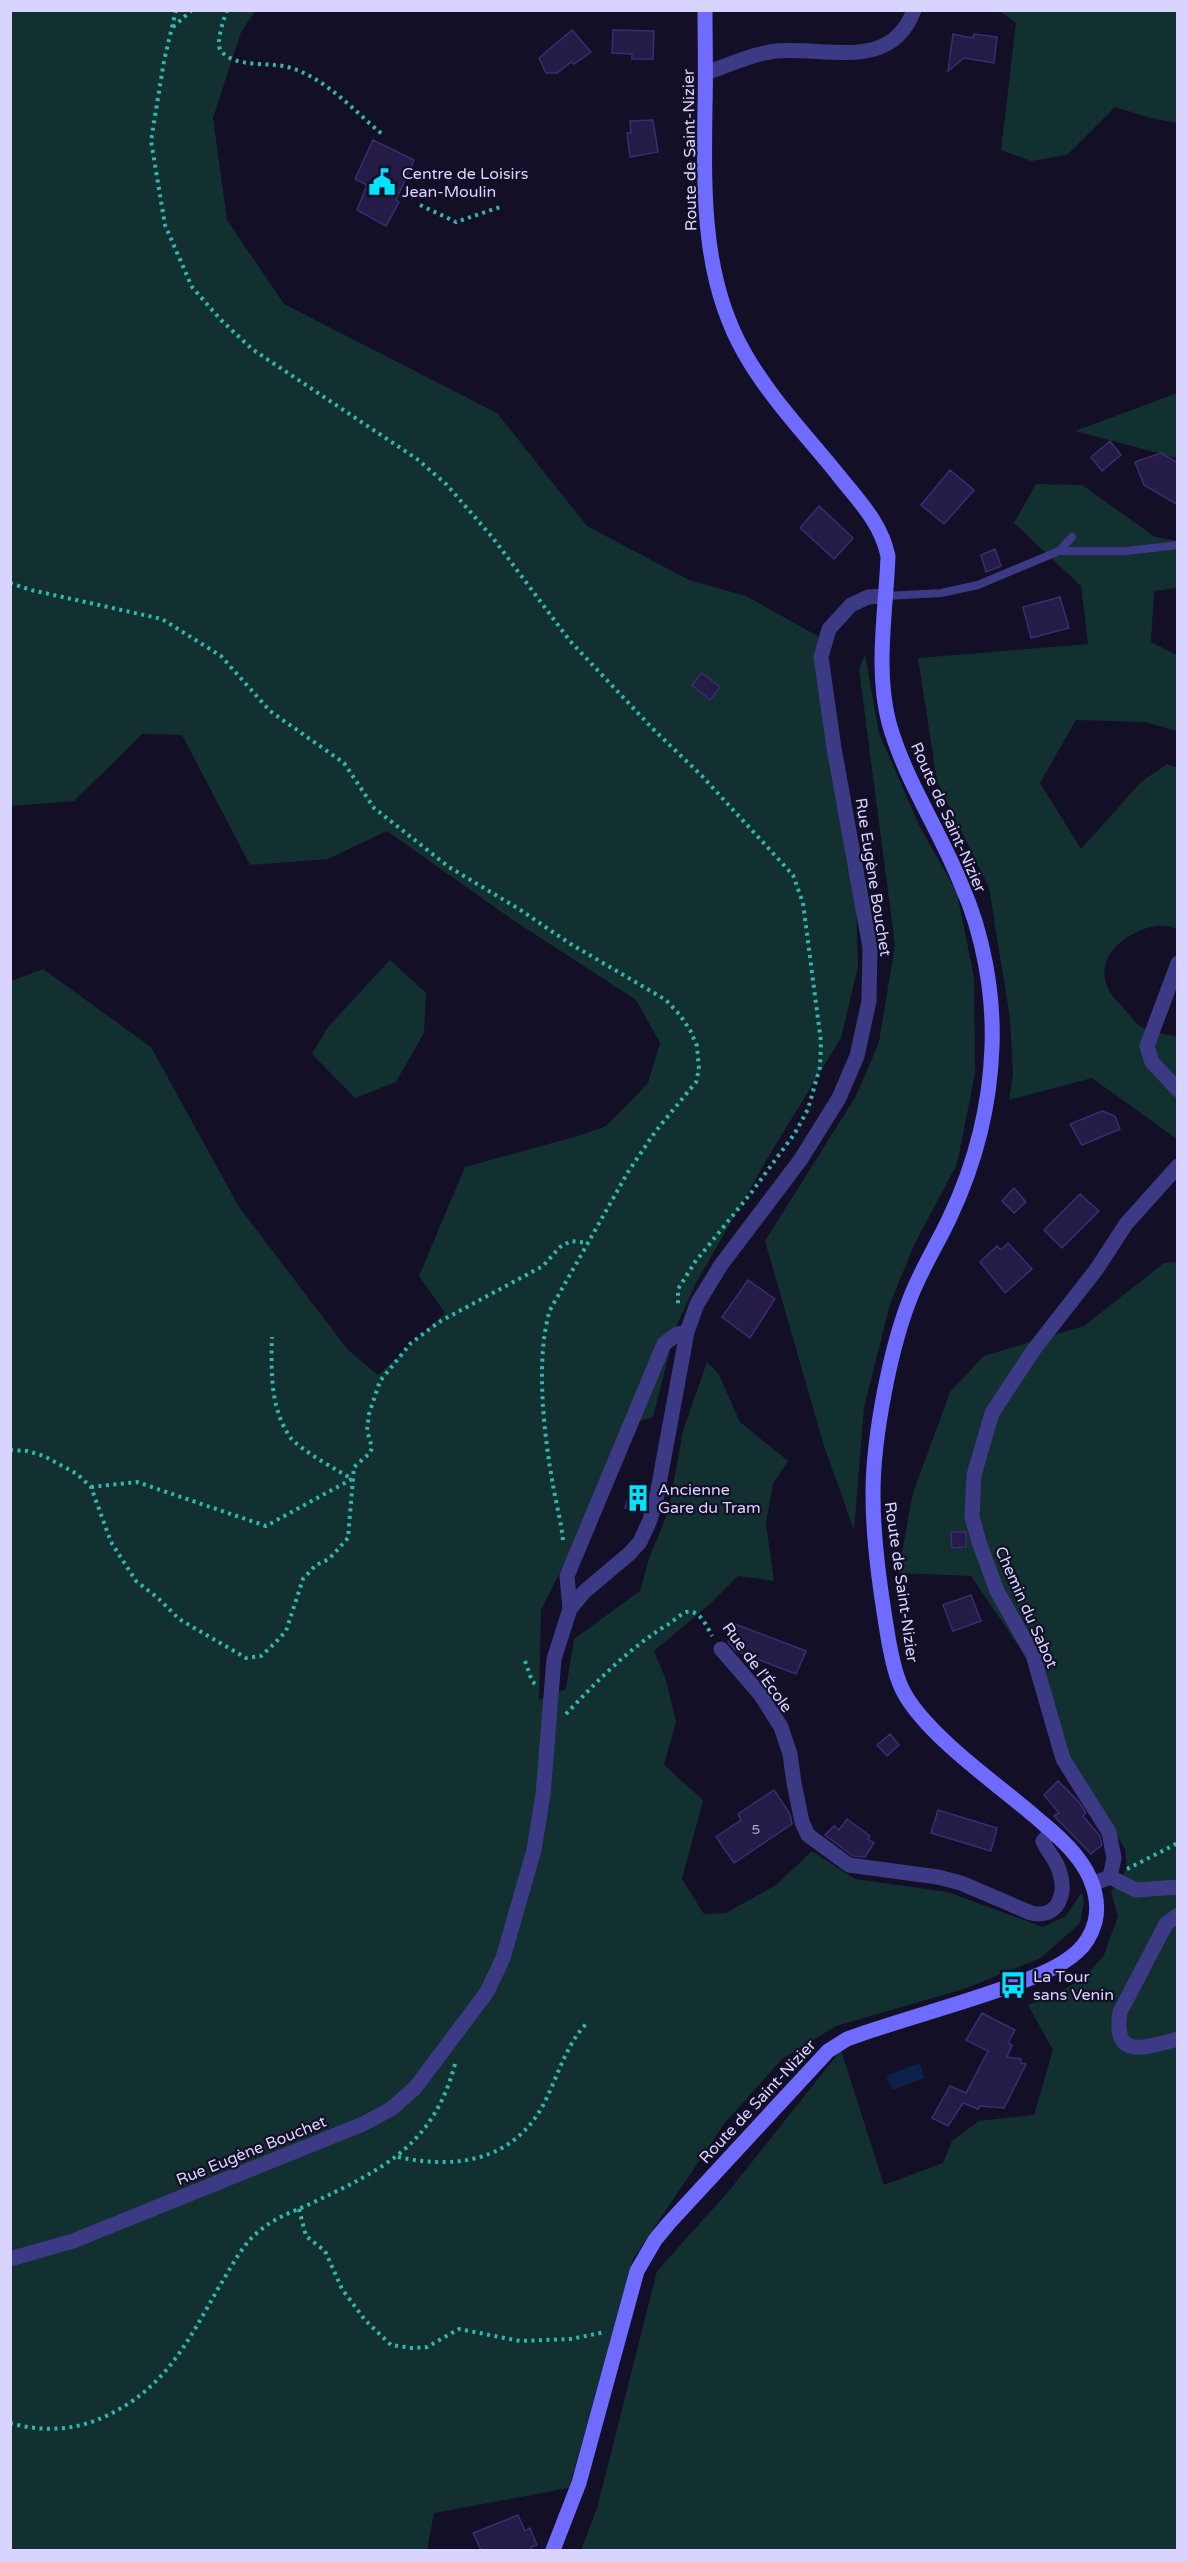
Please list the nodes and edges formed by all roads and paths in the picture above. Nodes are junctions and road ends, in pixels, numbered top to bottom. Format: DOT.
graph roads {
  1 [pos="176,10"];
  2 [pos="192,10"];
  3 [pos="227,10"];
  4 [pos="705,10"];
  5 [pos="914,10"];
  6 [pos="172,27"];
  7 [pos="706,73"];
  8 [pos="382,134"];
  9 [pos="420,205"];
  10 [pos="503,206"];
  11 [pos="1072,537"];
  12 [pos="1178,545"];
  13 [pos="1059,551"];
  14 [pos="10,583"];
  15 [pos="886,596"];
  16 [pos="1178,963"];
  17 [pos="1178,1090"];
  18 [pos="1178,1166"];
  19 [pos="588,1243"];
  20 [pos="687,1332"];
  21 [pos="272,1337"];
  22 [pos="10,1450"];
  23 [pos="352,1479"];
  24 [pos="91,1487"];
  25 [pos="571,1566"];
  26 [pos="570,1609"];
  27 [pos="721,1649"];
  28 [pos="525,1661"];
  29 [pos="543,1676"];
  30 [pos="546,1734"];
  31 [pos="1052,1831"];
  32 [pos="1178,1843"];
  33 [pos="1110,1876"];
  34 [pos="1092,1884"];
  35 [pos="1178,1887"];
  36 [pos="1178,1915"];
  37 [pos="586,2024"];
  38 [pos="1178,2038"];
  39 [pos="458,2053"];
  40 [pos="398,2157"];
  41 [pos="299,2209"];
  42 [pos="10,2259"];
  43 [pos="621,2328"];
  44 [pos="10,2423"];
  45 [pos="553,2550"];
  1 -- 6 [label="path"];
  2 -- 6 [label="path"];
  3 -- 8 [label="path"];
  4 -- 7 [label="main road, Route de Saint-Nizier"];
  5 -- 7 [label="street"];
  6 -- 20 [label="path"];
  7 -- 15 [label="main road, Route de Saint-Nizier"];
  9 -- 10 [label="path"];
  11 -- 13 [label="lane"];
  12 -- 13 [label="lane"];
  13 -- 15 [label="lane"];
  14 -- 19 [label="path"];
  15 -- 20 [label="street, Rue Eugène Bouchet"];
  15 -- 31 [label="main road, Route de Saint-Nizier"];
  16 -- 17 [label="street"];
  18 -- 33 [label="street, Chemin du Sabot"];
  19 -- 23 [label="path"];
  19 -- 25 [label="path"];
  20 -- 25 [label="street"];
  20 -- 26 [label="street, Rue Eugène Bouchet"];
  21 -- 23 [label="path"];
  22 -- 24 [label="path"];
  23 -- 24 [label="path"];
  23 -- 24 [label="path"];
  25 -- 26 [label="street"];
  26 -- 30 [label="street, Rue Eugène Bouchet"];
  27 -- 30 [label="path, Rue de l'École"];
  27 -- 31 [label="street, Rue de l'École"];
  28 -- 29 [label="path"];
  30 -- 42 [label="street, Rue Eugène Bouchet"];
  31 -- 34 [label="main road, Route de Saint-Nizier"];
  32 -- 33 [label="path"];
  33 -- 34 [label="street"];
  33 -- 35 [label="street"];
  34 -- 43 [label="main road, Route de Saint-Nizier"];
  36 -- 38 [label="street"];
  37 -- 40 [label="path"];
  39 -- 40 [label="path"];
  40 -- 41 [label="path"];
  41 -- 43 [label="path"];
  41 -- 44 [label="path"];
  43 -- 45 [label="main road, Route de Saint-Nizier"];
}
